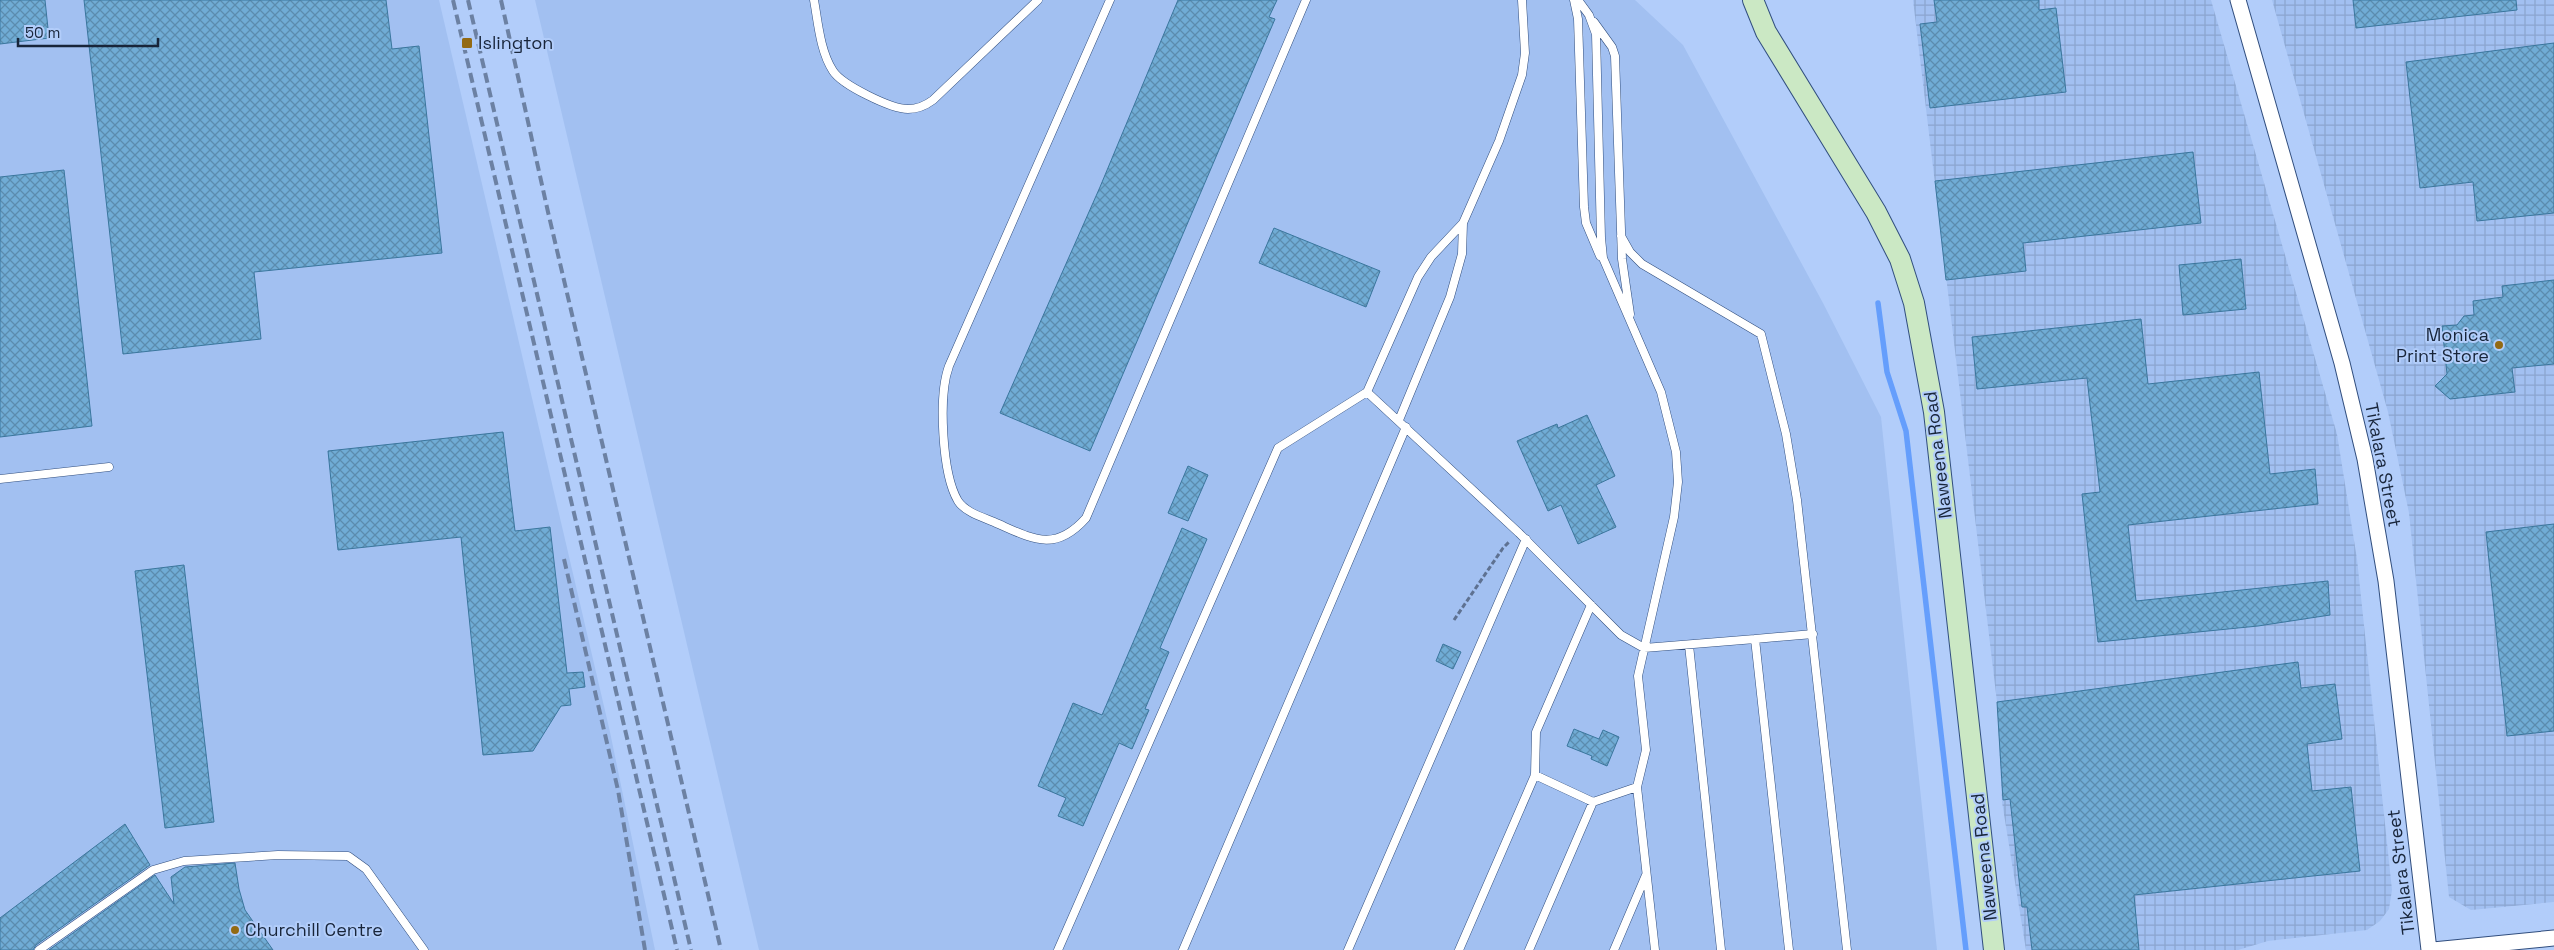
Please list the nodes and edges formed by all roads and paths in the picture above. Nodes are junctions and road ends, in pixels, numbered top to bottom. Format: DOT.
graph roads {
  1 [pos="814,0"];
  2 [pos="1038,0"];
  3 [pos="1110,0"];
  4 [pos="1306,0"];
  5 [pos="1522,0"];
  6 [pos="1576,0"];
  7 [pos="1753,0"];
  8 [pos="2238,0"];
  9 [pos="1590,15"];
  10 [pos="1463,223"];
  11 [pos="1621,236"];
  12 [pos="1607,271"];
  13 [pos="1634,330"];
  14 [pos="1367,392"];
  15 [pos="1399,420"];
  16 [pos="1406,426"];
  17 [pos="109,466"];
  18 [pos="0,479"];
  19 [pos="1519,533"];
  20 [pos="1526,539"];
  21 [pos="1592,605"];
  22 [pos="1454,620"];
  23 [pos="1813,634"];
  24 [pos="1755,639"];
  25 [pos="1689,645"];
  26 [pos="1644,648"];
  27 [pos="1535,774"];
  28 [pos="1637,787"];
  29 [pos="1593,802"];
  30 [pos="1647,873"];
  31 [pos="2554,938"];
  32 [pos="39,950"];
  33 [pos="424,950"];
  34 [pos="1058,950"];
  35 [pos="1183,950"];
  36 [pos="1348,950"];
  37 [pos="1459,950"];
  38 [pos="1529,950"];
  39 [pos="1614,950"];
  40 [pos="1655,950"];
  41 [pos="1721,950"];
  42 [pos="1789,950"];
  43 [pos="1847,950"];
  44 [pos="1994,950"];
  45 [pos="2428,950"];
  46 [pos="2433,950"];
  1 -- 2 [label="lane"];
  3 -- 4 [label="lane"];
  5 -- 10 [label="lane"];
  6 -- 9 [label="lane"];
  6 -- 12 [label="lane"];
  7 -- 44 [label="street, Naweena Road"];
  8 -- 45 [label="street, Tikalara Street"];
  9 -- 11 [label="lane"];
  9 -- 12 [label="lane"];
  10 -- 14 [label="lane"];
  10 -- 15 [label="lane"];
  11 -- 13 [label="lane"];
  11 -- 23 [label="lane"];
  12 -- 13 [label="lane"];
  13 -- 26 [label="lane"];
  14 -- 15 [label="lane"];
  14 -- 34 [label="lane"];
  15 -- 16 [label="lane"];
  16 -- 19 [label="lane"];
  16 -- 35 [label="lane"];
  17 -- 18 [label="lane"];
  19 -- 20 [label="lane"];
  19 -- 22 [label="path"];
  20 -- 21 [label="lane"];
  20 -- 36 [label="lane"];
  21 -- 26 [label="lane"];
  21 -- 27 [label="lane"];
  23 -- 24 [label="lane"];
  23 -- 43 [label="lane"];
  24 -- 25 [label="lane"];
  24 -- 42 [label="lane"];
  25 -- 26 [label="lane"];
  25 -- 41 [label="lane"];
  26 -- 28 [label="lane"];
  27 -- 29 [label="lane"];
  27 -- 37 [label="lane"];
  28 -- 29 [label="lane"];
  28 -- 30 [label="lane"];
  29 -- 38 [label="lane"];
  30 -- 39 [label="lane"];
  30 -- 40 [label="lane"];
  31 -- 46 [label="street"];
  32 -- 33 [label="lane"];
}
